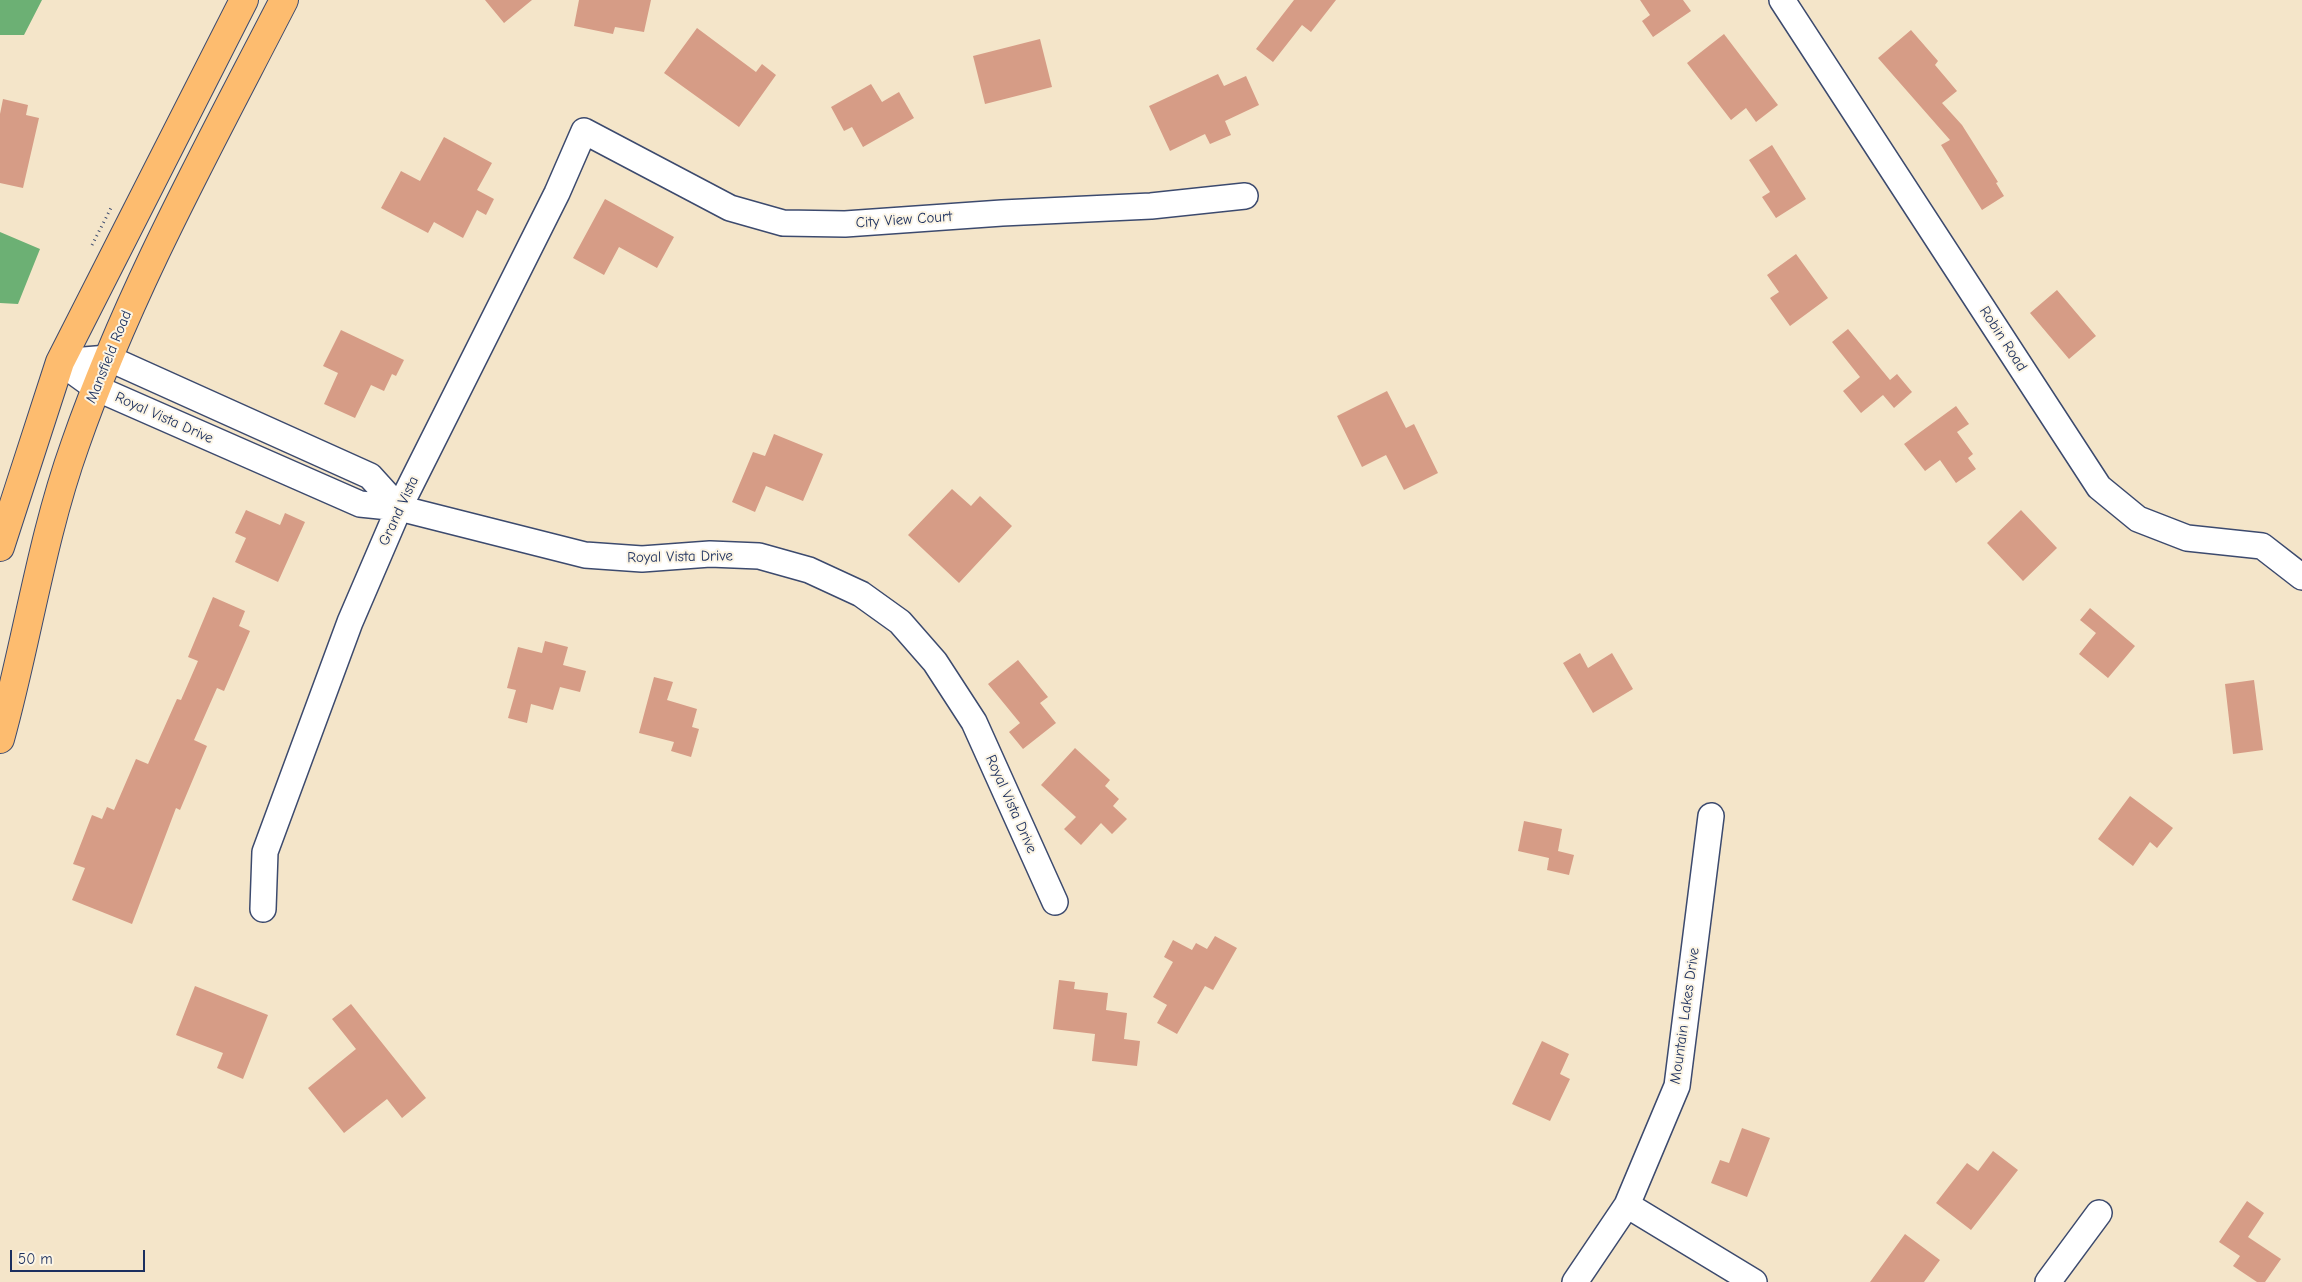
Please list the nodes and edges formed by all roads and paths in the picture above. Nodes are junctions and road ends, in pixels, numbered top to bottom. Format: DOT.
graph roads {
  1 [pos="244,0"];
  2 [pos="284,0"];
  3 [pos="1782,0"];
  4 [pos="584,131"];
  5 [pos="1245,196"];
  6 [pos="108,358"];
  7 [pos="60,362"];
  8 [pos="96,388"];
  9 [pos="279,435"];
  10 [pos="267,463"];
  11 [pos="399,508"];
  12 [pos="0,547"];
  13 [pos="2302,577"];
  14 [pos="0,739"];
  15 [pos="1711,816"];
  16 [pos="1055,902"];
  17 [pos="263,909"];
  18 [pos="1627,1205"];
  19 [pos="2099,1213"];
  20 [pos="1575,1282"];
  21 [pos="1754,1282"];
  22 [pos="2048,1282"];
  1 -- 7 [label="main road"];
  2 -- 6 [label="main road, Mansfield Road"];
  3 -- 13 [label="street, Robin Road"];
  4 -- 5 [label="street, City View Court"];
  4 -- 11 [label="street, Grand Vista"];
  6 -- 7 [label="street, Royal Vista Drive"];
  6 -- 8 [label="main road, Mansfield Road"];
  6 -- 9 [label="street, Royal Vista Drive"];
  7 -- 8 [label="street, Royal Vista Drive"];
  7 -- 12 [label="main road"];
  8 -- 10 [label="street, Royal Vista Drive"];
  8 -- 14 [label="main road, Mansfield Road"];
  9 -- 10 [label="street"];
  9 -- 11 [label="street, Royal Vista Drive"];
  10 -- 11 [label="street, Royal Vista Drive"];
  11 -- 16 [label="street, Royal Vista Drive"];
  11 -- 17 [label="street, Grand Vista"];
  15 -- 18 [label="street, Mountain Lakes Drive"];
  18 -- 20 [label="street, Mountain Lakes Drive"];
  18 -- 21 [label="street"];
  19 -- 22 [label="street"];
}
